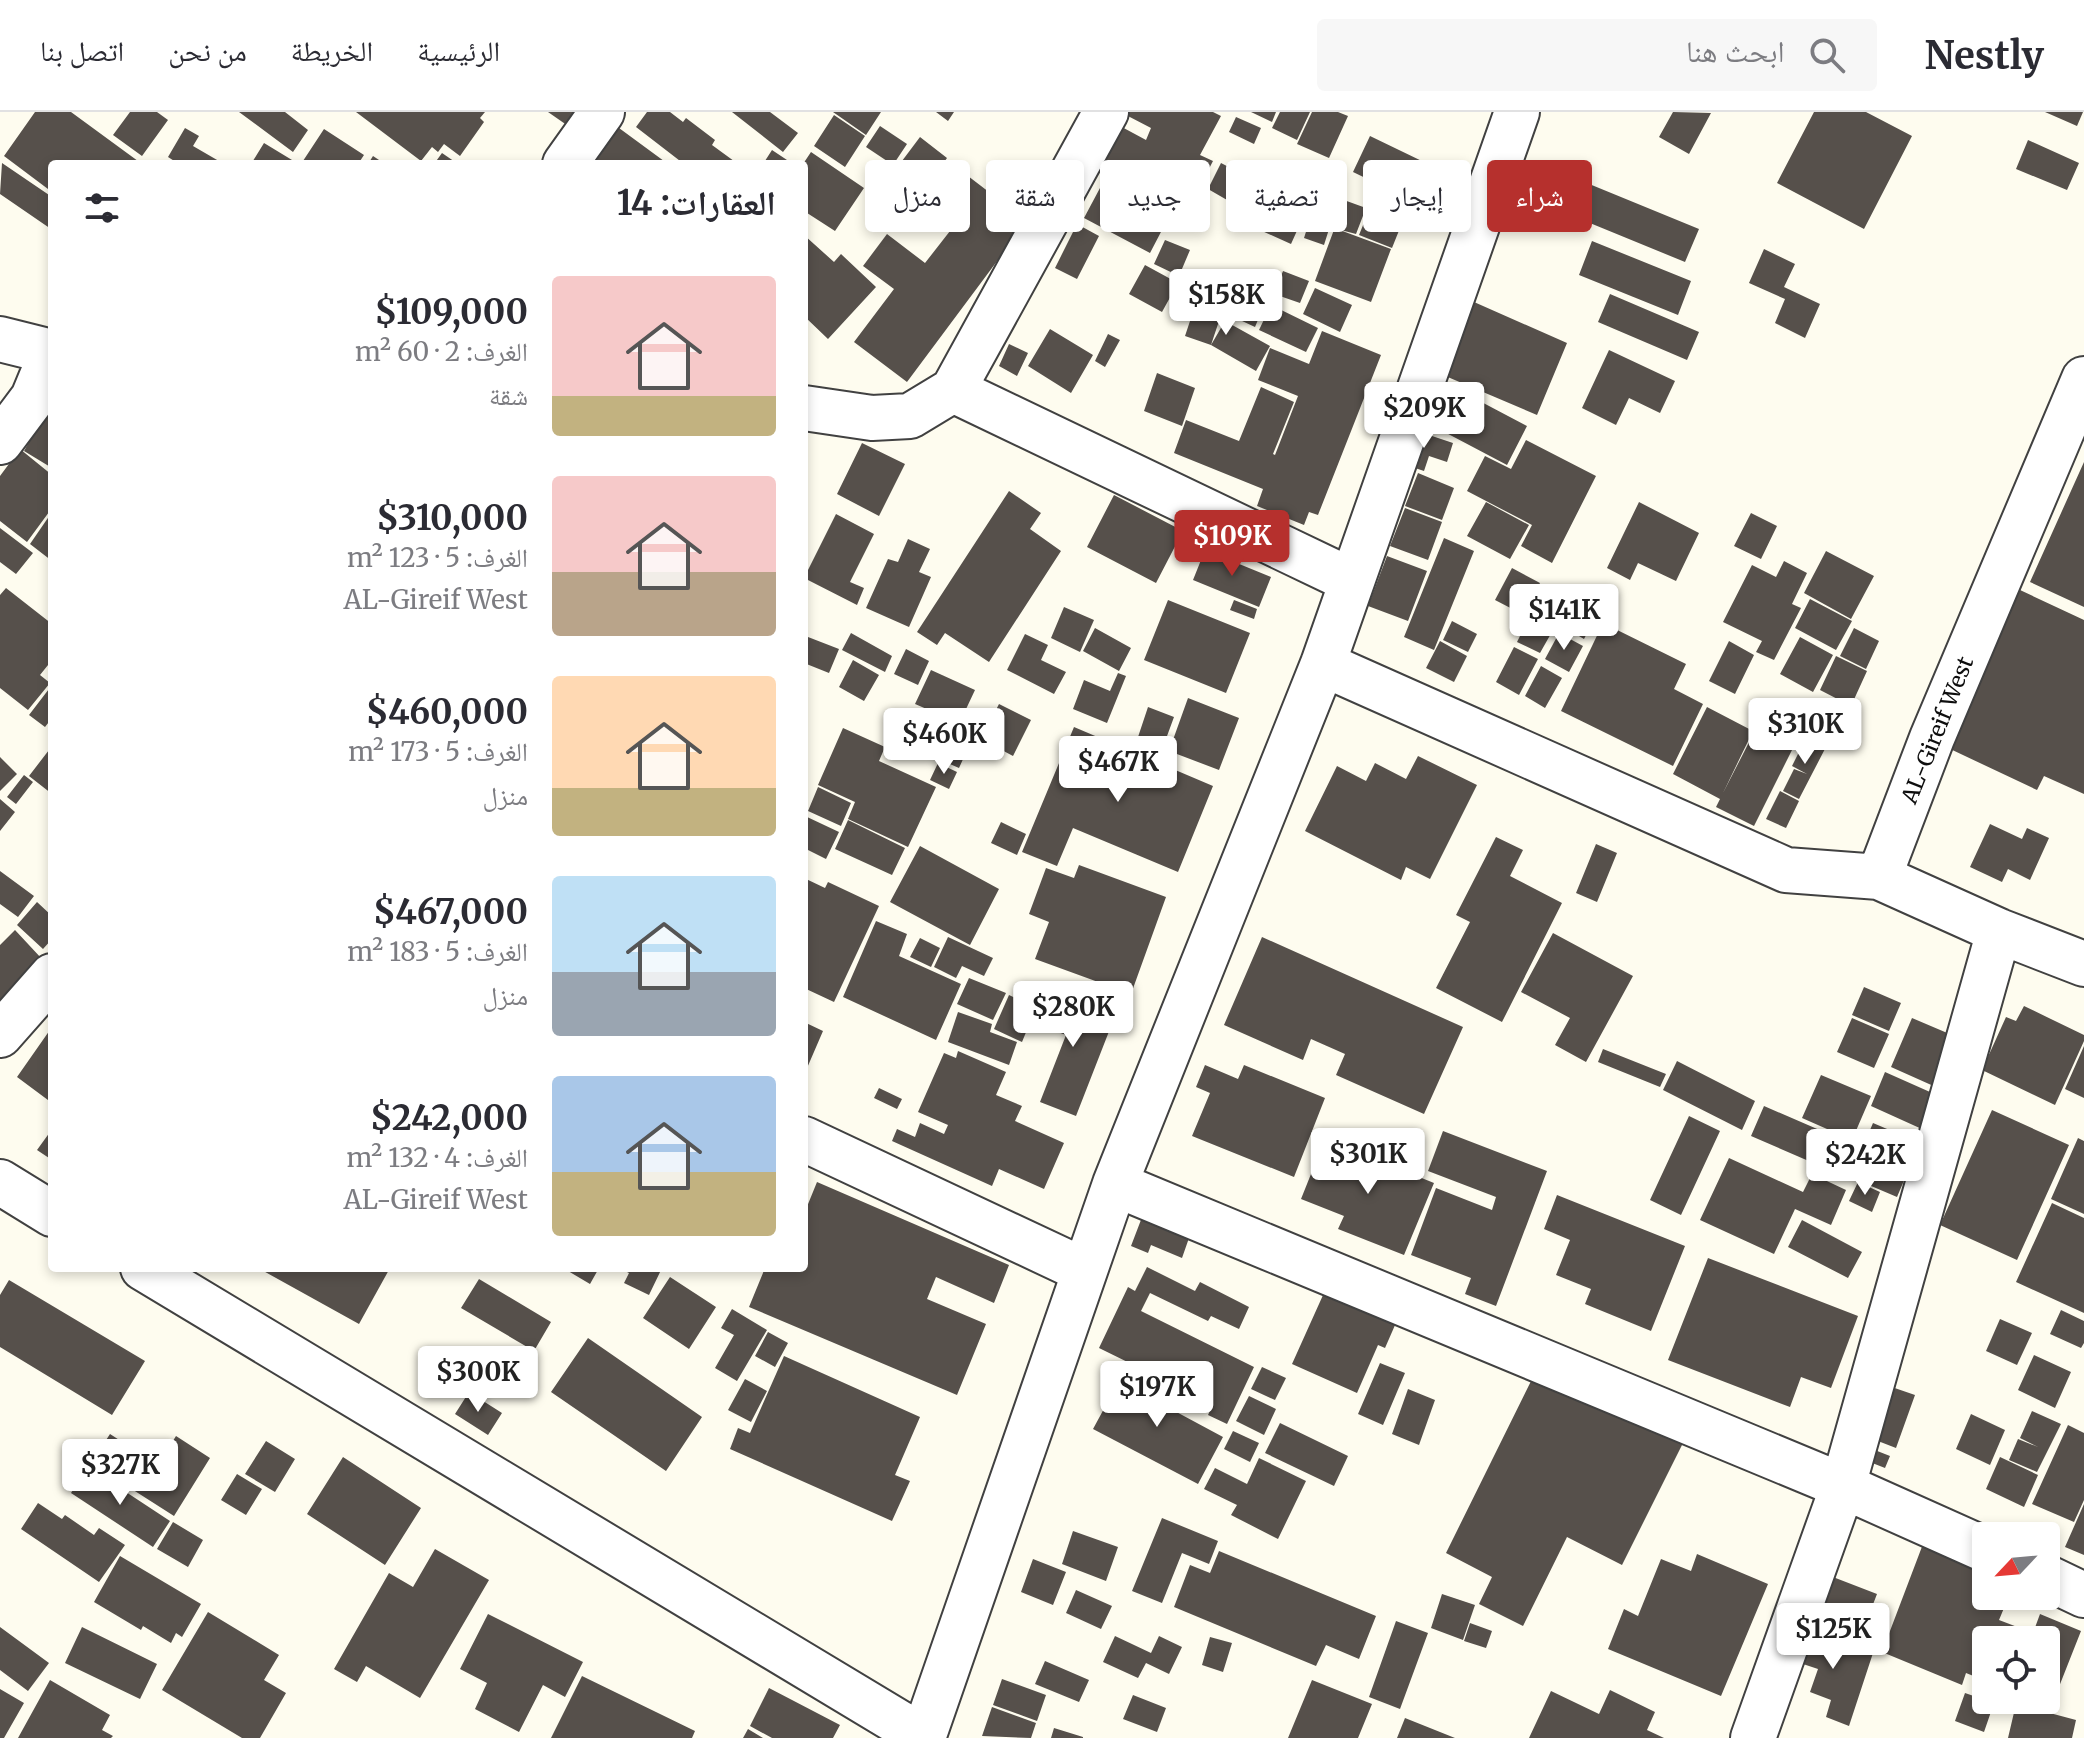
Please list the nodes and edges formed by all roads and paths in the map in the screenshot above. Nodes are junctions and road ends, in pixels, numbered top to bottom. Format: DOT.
graph roads {
  1 [pos="602,112"];
  2 [pos="1106,112"];
  3 [pos="1517,112"];
  4 [pos="568,160"];
  5 [pos="0,339"];
  6 [pos="48,351"];
  7 [pos="48,362"];
  8 [pos="2084,379"];
  9 [pos="953,390"];
  10 [pos="808,409"];
  11 [pos="0,442"];
  12 [pos="2072,443"];
  13 [pos="1352,581"];
  14 [pos="1323,664"];
  15 [pos="1879,877"];
  16 [pos="1999,931"];
  17 [pos="2084,964"];
  18 [pos="48,981"];
  19 [pos="0,1035"];
  20 [pos="808,1141"];
  21 [pos="0,1182"];
  22 [pos="1115,1184"];
  23 [pos="48,1212"];
  24 [pos="1083,1270"];
  25 [pos="150,1272"];
  26 [pos="1843,1486"];
  27 [pos="1972,1544"];
  28 [pos="2060,1584"];
  29 [pos="2084,1595"];
  30 [pos="923,1737"];
  31 [pos="1753,1738"];
  1 -- 4 [label="street"];
  2 -- 9 [label="street"];
  3 -- 13 [label="street"];
  5 -- 6 [label="street"];
  7 -- 11 [label="street"];
  8 -- 12 [label="street, AL-Gireif West"];
  9 -- 10 [label="street"];
  9 -- 13 [label="street"];
  12 -- 15 [label="street, AL-Gireif West"];
  13 -- 14 [label="street"];
  14 -- 15 [label="street"];
  14 -- 22 [label="street"];
  15 -- 16 [label="street"];
  16 -- 17 [label="street"];
  16 -- 26 [label="street"];
  18 -- 19 [label="street"];
  20 -- 24 [label="street"];
  21 -- 23 [label="street"];
  22 -- 24 [label="street"];
  22 -- 26 [label="street"];
  24 -- 30 [label="street"];
  25 -- 30 [label="street"];
  26 -- 27 [label="street"];
  26 -- 31 [label="street"];
  28 -- 29 [label="street"];
}
